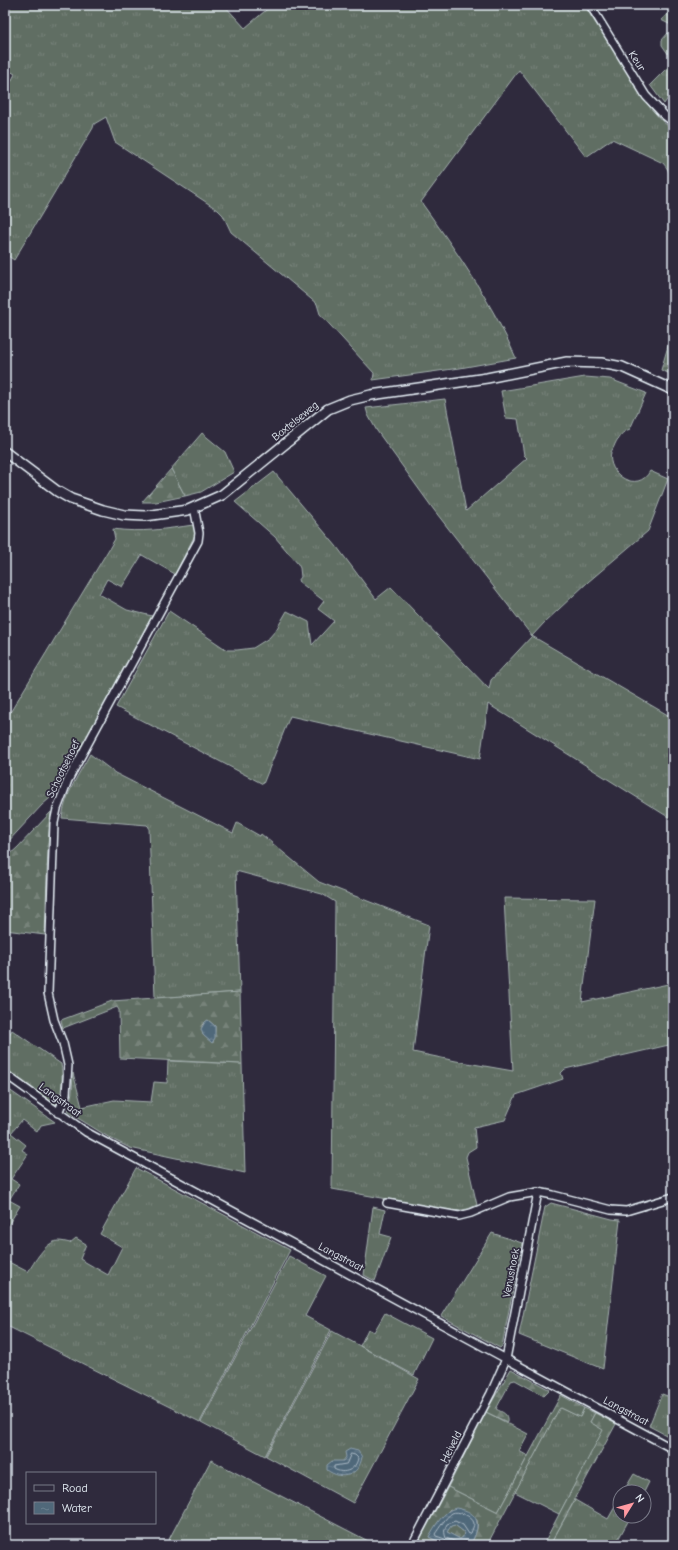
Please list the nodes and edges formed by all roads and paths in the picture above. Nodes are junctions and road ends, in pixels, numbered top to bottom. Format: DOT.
graph roads {
  1 [pos="590,5"];
  2 [pos="673,122"];
  3 [pos="673,390"];
  4 [pos="5,452"];
  5 [pos="194,507"];
  6 [pos="5,1074"];
  7 [pos="58,1112"];
  8 [pos="538,1192"];
  9 [pos="673,1197"];
  10 [pos="387,1203"];
  11 [pos="506,1359"];
  12 [pos="673,1449"];
  13 [pos="412,1545"];
  1 -- 2 [label="street, Keur"];
  3 -- 5 [label="main road, Boxtelseweg"];
  4 -- 5 [label="main road, Boxtelseweg"];
  5 -- 7 [label="street, Schootsehoef"];
  6 -- 7 [label="street, Langstraat"];
  7 -- 11 [label="street, Langstraat"];
  8 -- 9 [label="street"];
  8 -- 10 [label="street"];
  8 -- 11 [label="street, Venushoek"];
  11 -- 12 [label="street, Langstraat"];
  11 -- 13 [label="street, Heiveld"];
}
